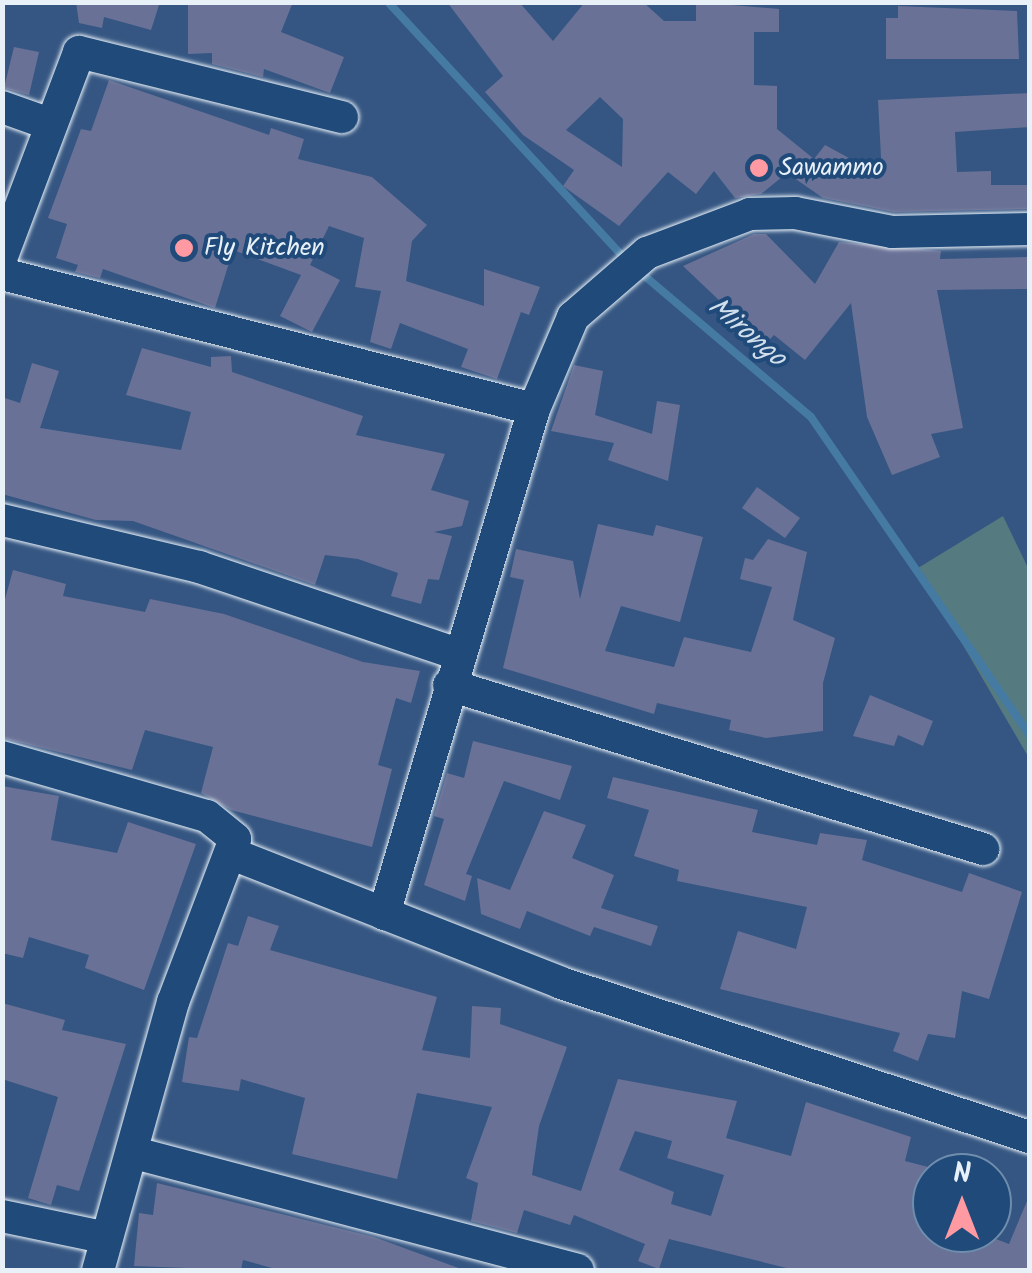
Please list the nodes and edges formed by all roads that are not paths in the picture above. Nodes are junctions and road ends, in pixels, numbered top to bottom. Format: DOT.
graph roads {
  1 [pos="2,107"];
  2 [pos="342,117"];
  3 [pos="47,122"];
  4 [pos="1030,229"];
  5 [pos="2,256"];
  6 [pos="2,274"];
  7 [pos="534,409"];
  8 [pos="2,520"];
  9 [pos="453,669"];
  10 [pos="2,757"];
  11 [pos="983,849"];
  12 [pos="235,855"];
  13 [pos="384,914"];
  14 [pos="1030,1137"];
  15 [pos="134,1152"];
  16 [pos="2,1216"];
  17 [pos="107,1238"];
  18 [pos="98,1270"];
  19 [pos="578,1270"];
  1 -- 3 [label="street"];
  2 -- 3 [label="street"];
  3 -- 5 [label="street"];
  4 -- 7 [label="street"];
  6 -- 7 [label="street"];
  7 -- 9 [label="street"];
  8 -- 9 [label="street"];
  9 -- 11 [label="street"];
  9 -- 13 [label="street"];
  10 -- 12 [label="street"];
  12 -- 13 [label="street"];
  12 -- 15 [label="street"];
  13 -- 14 [label="street"];
  15 -- 17 [label="street"];
  15 -- 19 [label="street"];
  16 -- 17 [label="street"];
  17 -- 18 [label="street"];
}
